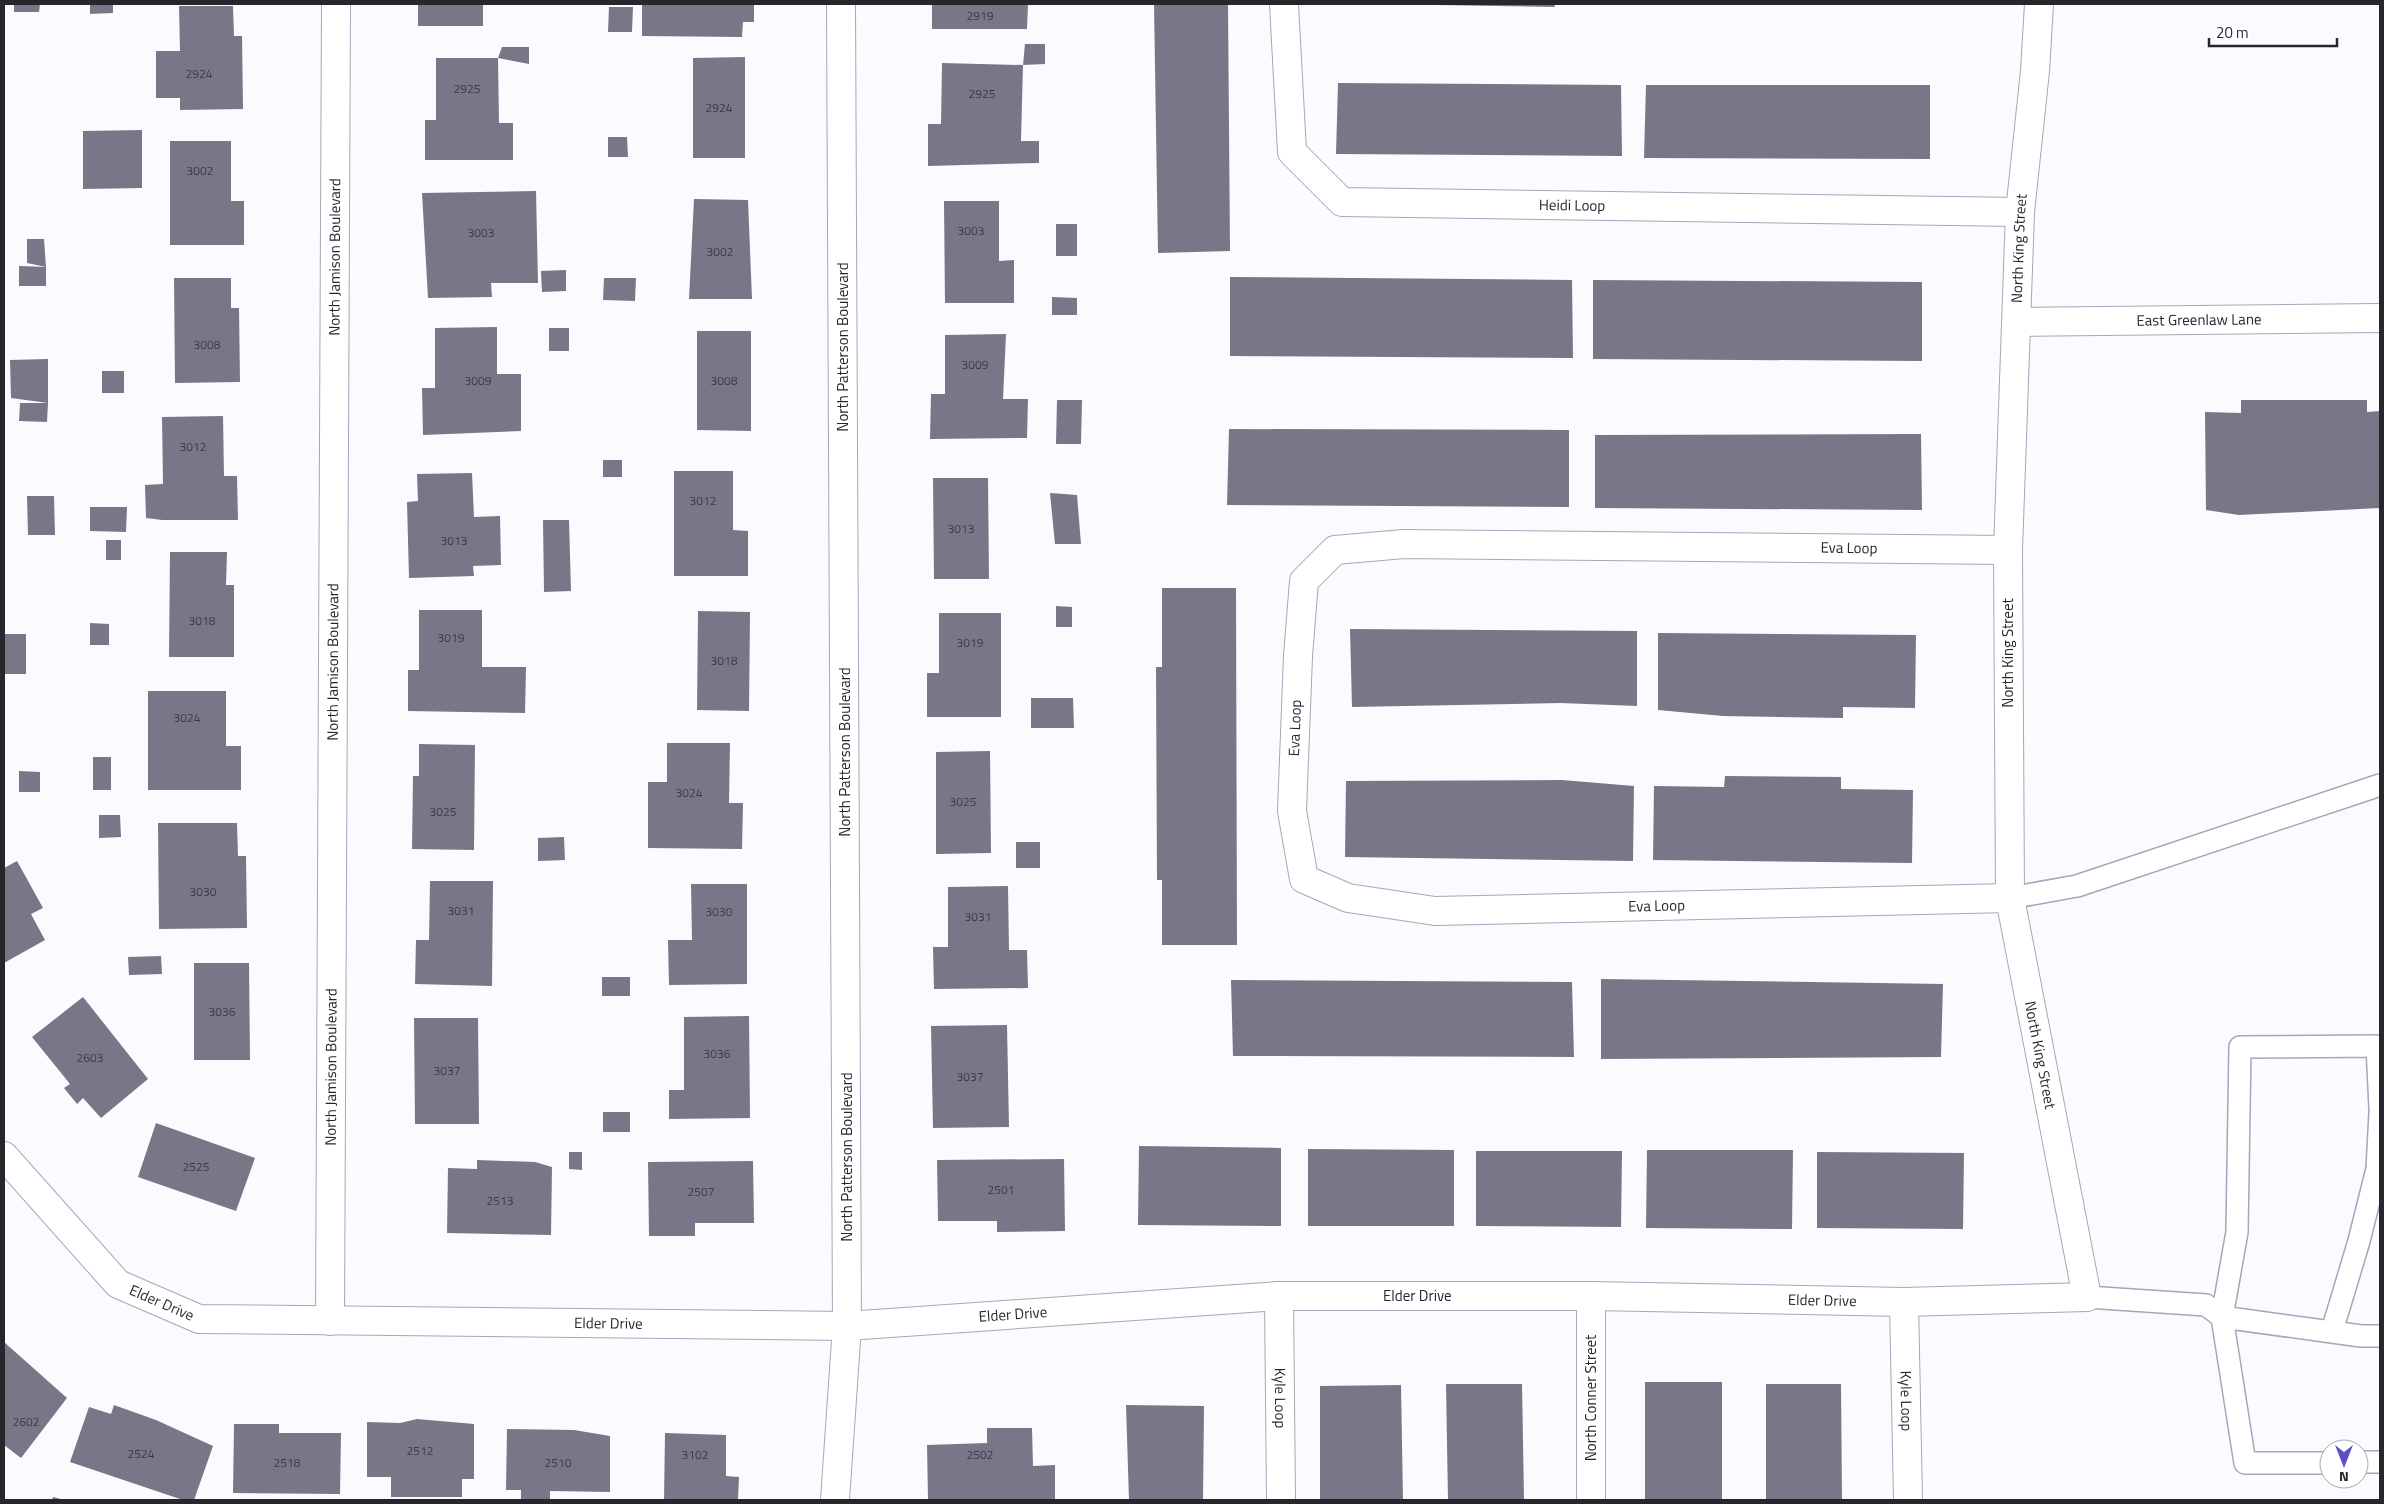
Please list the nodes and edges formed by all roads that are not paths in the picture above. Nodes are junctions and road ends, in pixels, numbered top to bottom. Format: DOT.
graph roads {
  1 [pos="336,4"];
  2 [pos="841,4"];
  3 [pos="1284,4"];
  4 [pos="2039,4"];
  5 [pos="2020,212"];
  6 [pos="2380,318"];
  7 [pos="2018,322"];
  8 [pos="2008,550"];
  9 [pos="2380,784"];
  10 [pos="2010,898"];
  11 [pos="2380,1108"];
  12 [pos="2380,1113"];
  13 [pos="4,1156"];
  14 [pos="1279,1296"];
  15 [pos="1592,1296"];
  16 [pos="2087,1296"];
  17 [pos="1904,1302"];
  18 [pos="2222,1317"];
  19 [pos="330,1321"];
  20 [pos="847,1326"];
  21 [pos="2332,1331"];
  22 [pos="2380,1336"];
  23 [pos="2319,1462"];
  24 [pos="835,1500"];
  25 [pos="1281,1500"];
  26 [pos="1592,1500"];
  27 [pos="1908,1500"];
  1 -- 19 [label="street, North Jamison Boulevard"];
  2 -- 20 [label="street, North Patterson Boulevard"];
  3 -- 5 [label="street, Heidi Loop"];
  4 -- 5 [label="street, North King Street"];
  5 -- 7 [label="street, North King Street"];
  6 -- 7 [label="street, East Greenlaw Lane"];
  7 -- 8 [label="street, North King Street"];
  8 -- 10 [label="street, North King Street"];
  8 -- 10 [label="street, Eva Loop"];
  9 -- 10 [label="lane"];
  10 -- 16 [label="street, North King Street"];
  11 -- 18 [label="lane"];
  12 -- 21 [label="lane"];
  13 -- 19 [label="street, Elder Drive"];
  14 -- 15 [label="street, Elder Drive"];
  14 -- 20 [label="street, Elder Drive"];
  14 -- 25 [label="street, Kyle Loop"];
  15 -- 17 [label="street, Elder Drive"];
  15 -- 26 [label="street, North Conner Street"];
  16 -- 17 [label="street, Elder Drive"];
  16 -- 18 [label="lane"];
  17 -- 27 [label="street, Kyle Loop"];
  18 -- 21 [label="lane"];
  18 -- 23 [label="lane"];
  19 -- 20 [label="street, Elder Drive"];
  20 -- 24 [label="street, North Patterson Boulevard"];
  21 -- 22 [label="lane"];
}
